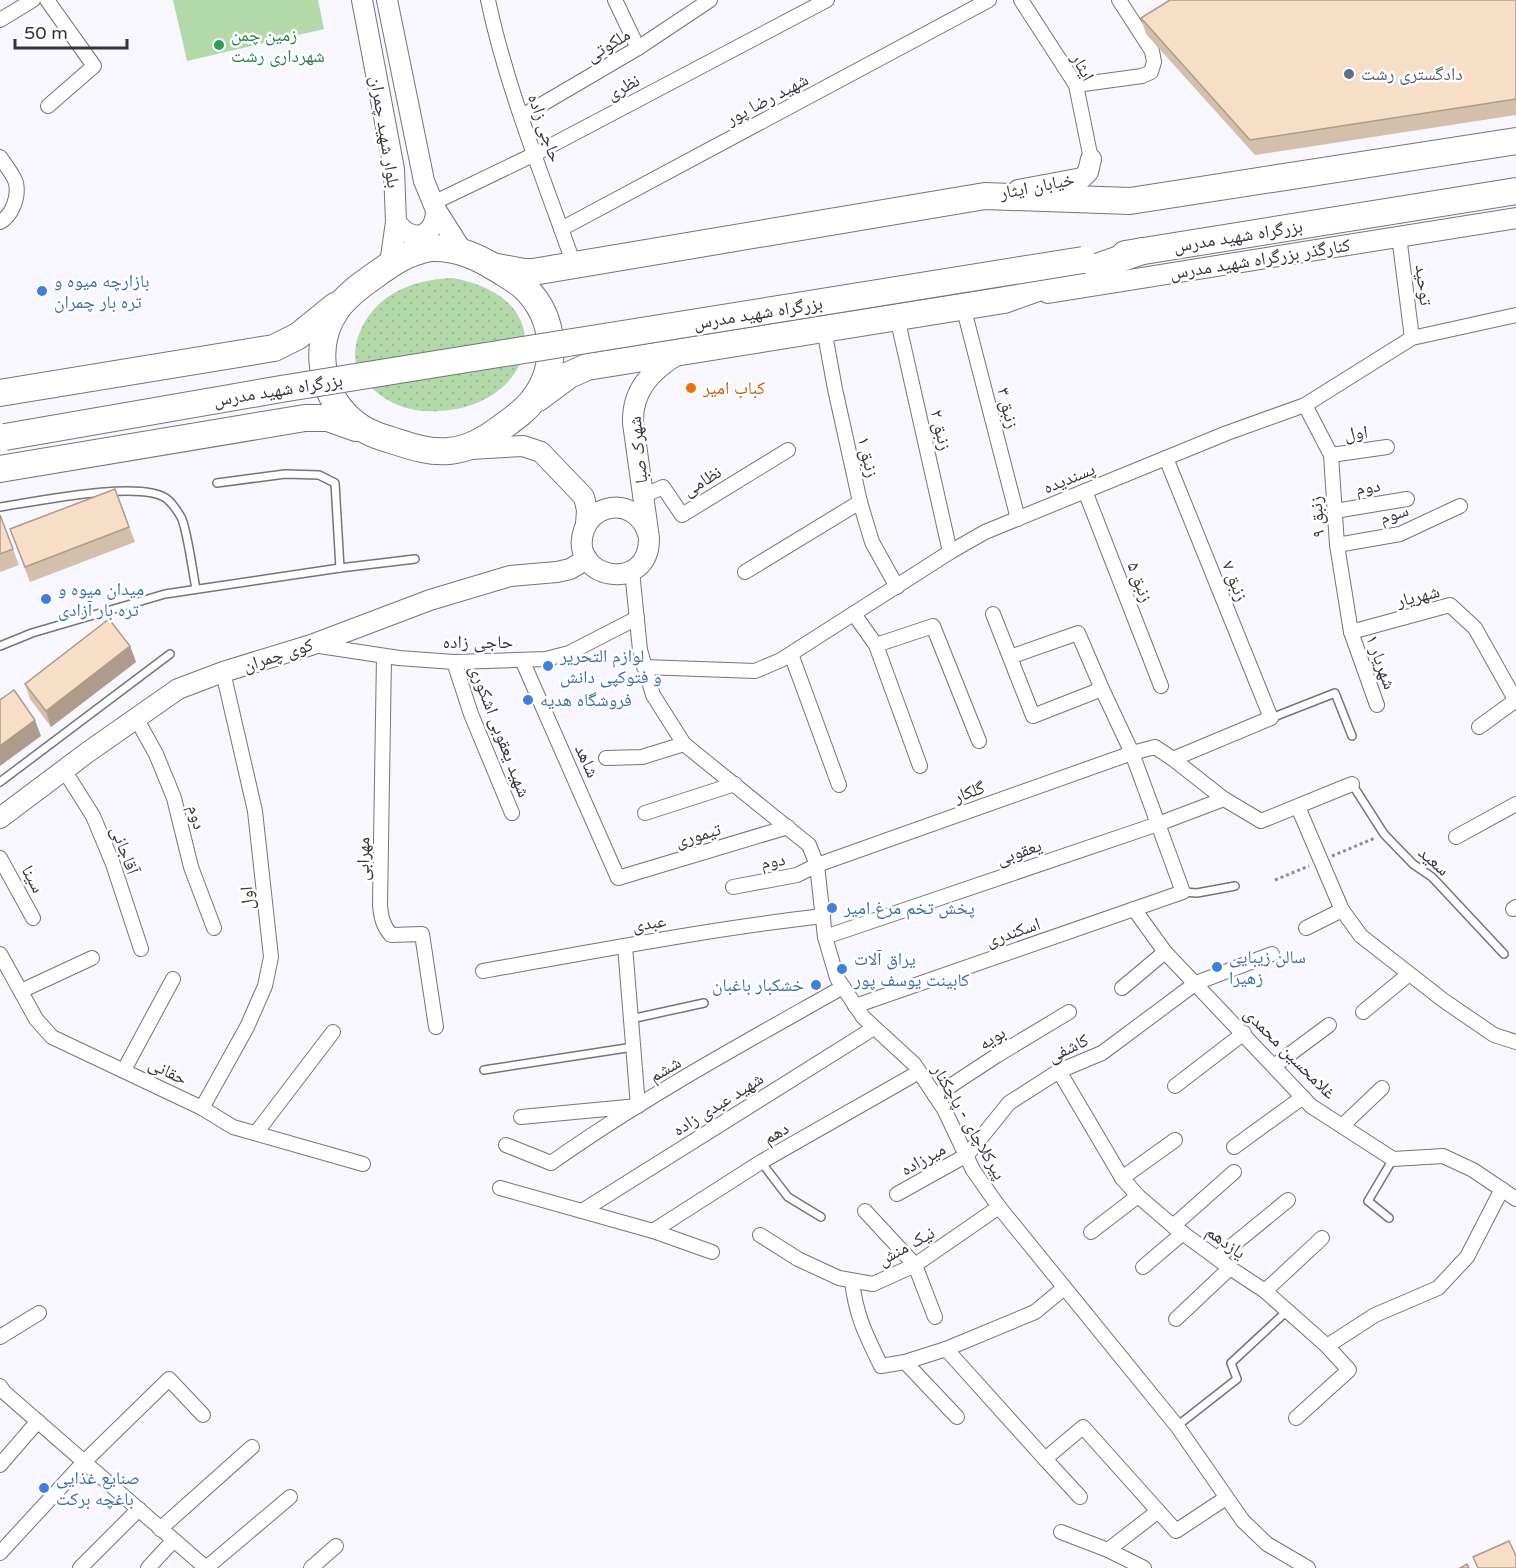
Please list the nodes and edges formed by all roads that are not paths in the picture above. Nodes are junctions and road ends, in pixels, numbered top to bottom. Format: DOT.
graph roads {
  1 [pos="33,0"];
  2 [pos="47,0"];
  3 [pos="362,0"];
  4 [pos="387,0"];
  5 [pos="488,0"];
  6 [pos="615,0"];
  7 [pos="710,0"];
  8 [pos="827,0"];
  9 [pos="989,0"];
  10 [pos="1022,0"];
  11 [pos="1119,0"];
  12 [pos="0,20"];
  13 [pos="638,48"];
  14 [pos="1076,85"];
  15 [pos="48,105"];
  16 [pos="522,116"];
  17 [pos="1516,141"];
  18 [pos="535,154"];
  19 [pos="0,158"];
  20 [pos="1091,159"];
  21 [pos="1516,191"];
  22 [pos="985,196"];
  23 [pos="1124,201"];
  24 [pos="1435,204"];
  25 [pos="435,206"];
  26 [pos="1356,217"];
  27 [pos="1516,218"];
  28 [pos="0,222"];
  29 [pos="396,222"];
  30 [pos="561,229"];
  31 [pos="1400,237"];
  32 [pos="462,251"];
  33 [pos="1142,251"];
  34 [pos="390,264"];
  35 [pos="574,265"];
  36 [pos="492,266"];
  37 [pos="351,293"];
  38 [pos="1004,300"];
  39 [pos="963,306"];
  40 [pos="1516,315"];
  41 [pos="897,317"];
  42 [pos="824,329"];
  43 [pos="1412,338"];
  44 [pos="683,351"];
  45 [pos="0,393"];
  46 [pos="1305,405"];
  47 [pos="527,408"];
  48 [pos="2,437"];
  49 [pos="379,437"];
  50 [pos="1387,447"];
  51 [pos="788,450"];
  52 [pos="453,451"];
  53 [pos="1331,455"];
  54 [pos="1166,458"];
  55 [pos="0,469"];
  56 [pos="217,483"];
  57 [pos="1085,491"];
  58 [pos="643,496"];
  59 [pos="1407,499"];
  60 [pos="860,502"];
  61 [pos="1460,506"];
  62 [pos="0,507"];
  63 [pos="1335,511"];
  64 [pos="1018,519"];
  65 [pos="586,525"];
  66 [pos="648,534"];
  67 [pos="1337,545"];
  68 [pos="950,552"];
  69 [pos="415,559"];
  70 [pos="587,559"];
  71 [pos="340,568"];
  72 [pos="632,571"];
  73 [pos="745,572"];
  74 [pos="897,587"];
  75 [pos="196,589"];
  76 [pos="854,614"];
  77 [pos="993,614"];
  78 [pos="637,618"];
  79 [pos="1351,632"];
  80 [pos="311,645"];
  81 [pos="876,645"];
  82 [pos="0,646"];
  83 [pos="170,654"];
  84 [pos="791,654"];
  85 [pos="384,656"];
  86 [pos="1010,657"];
  87 [pos="522,660"];
  88 [pos="454,662"];
  89 [pos="644,667"];
  90 [pos="223,672"];
  91 [pos="1161,686"];
  92 [pos="1102,689"];
  93 [pos="1516,701"];
  94 [pos="1377,705"];
  95 [pos="136,718"];
  96 [pos="1271,718"];
  97 [pos="1479,727"];
  98 [pos="1352,736"];
  99 [pos="979,741"];
  100 [pos="684,744"];
  101 [pos="1132,753"];
  102 [pos="606,758"];
  103 [pos="1173,759"];
  104 [pos="920,766"];
  105 [pos="64,770"];
  106 [pos="0,782"];
  107 [pos="735,784"];
  108 [pos="1352,784"];
  109 [pos="838,786"];
  110 [pos="1224,799"];
  111 [pos="1516,804"];
  112 [pos="1298,807"];
  113 [pos="512,813"];
  114 [pos="645,813"];
  115 [pos="0,818"];
  116 [pos="1158,824"];
  117 [pos="788,827"];
  118 [pos="1456,837"];
  119 [pos="0,858"];
  120 [pos="817,865"];
  121 [pos="618,878"];
  122 [pos="1235,886"];
  123 [pos="733,887"];
  124 [pos="1183,892"];
  125 [pos="1134,909"];
  126 [pos="1342,909"];
  127 [pos="822,916"];
  128 [pos="33,918"];
  129 [pos="214,928"];
  130 [pos="1306,928"];
  131 [pos="825,938"];
  132 [pos="625,946"];
  133 [pos="141,949"];
  134 [pos="1165,952"];
  135 [pos="0,954"];
  136 [pos="1272,954"];
  137 [pos="1504,954"];
  138 [pos="92,958"];
  139 [pos="483,971"];
  140 [pos="1409,974"];
  141 [pos="173,979"];
  142 [pos="1196,983"];
  143 [pos="843,987"];
  144 [pos="1122,988"];
  145 [pos="21,991"];
  146 [pos="704,1003"];
  147 [pos="855,1005"];
  148 [pos="1069,1012"];
  149 [pos="1363,1012"];
  150 [pos="631,1019"];
  151 [pos="1329,1025"];
  152 [pos="436,1027"];
  153 [pos="874,1028"];
  154 [pos="333,1032"];
  155 [pos="1244,1033"];
  156 [pos="1516,1042"];
  157 [pos="633,1047"];
  158 [pos="1274,1066"];
  159 [pos="124,1070"];
  160 [pos="483,1070"];
  161 [pos="1059,1071"];
  162 [pos="920,1072"];
  163 [pos="1175,1086"];
  164 [pos="1382,1088"];
  165 [pos="935,1096"];
  166 [pos="1304,1097"];
  167 [pos="638,1106"];
  168 [pos="202,1108"];
  169 [pos="521,1117"];
  170 [pos="1342,1126"];
  171 [pos="256,1133"];
  172 [pos="1175,1140"];
  173 [pos="506,1145"];
  174 [pos="1234,1147"];
  175 [pos="967,1155"];
  176 [pos="1393,1159"];
  177 [pos="761,1162"];
  178 [pos="363,1164"];
  179 [pos="1234,1172"];
  180 [pos="1122,1178"];
  181 [pos="500,1188"];
  182 [pos="1502,1189"];
  183 [pos="897,1194"];
  184 [pos="1138,1197"];
  185 [pos="1516,1199"];
  186 [pos="1288,1200"];
  187 [pos="999,1207"];
  188 [pos="865,1210"];
  189 [pos="582,1211"];
  190 [pos="821,1217"];
  191 [pos="1389,1218"];
  192 [pos="1178,1229"];
  193 [pos="653,1231"];
  194 [pos="1091,1233"];
  195 [pos="759,1235"];
  196 [pos="1322,1238"];
  197 [pos="712,1252"];
  198 [pos="1217,1258"];
  199 [pos="915,1265"];
  200 [pos="1143,1267"];
  201 [pos="1230,1268"];
  202 [pos="852,1281"];
  203 [pos="1064,1288"];
  204 [pos="1265,1291"];
  205 [pos="1287,1311"];
  206 [pos="39,1314"];
  207 [pos="935,1317"];
  208 [pos="1176,1319"];
  209 [pos="0,1337"];
  210 [pos="1327,1346"];
  211 [pos="946,1349"];
  212 [pos="905,1362"];
  213 [pos="0,1386"];
  214 [pos="203,1415"];
  215 [pos="957,1417"];
  216 [pos="1296,1418"];
  217 [pos="38,1421"];
  218 [pos="1177,1426"];
  219 [pos="252,1447"];
  220 [pos="1046,1459"];
  221 [pos="84,1462"];
  222 [pos="0,1465"];
  223 [pos="290,1497"];
  224 [pos="1080,1497"];
  225 [pos="1226,1498"];
  226 [pos="139,1509"];
  227 [pos="1157,1512"];
  228 [pos="160,1529"];
  229 [pos="1061,1532"];
  230 [pos="173,1541"];
  231 [pos="336,1546"];
  232 [pos="1108,1550"];
  233 [pos="0,1553"];
  234 [pos="1302,1566"];
  235 [pos="80,1568"];
  236 [pos="148,1568"];
  237 [pos="206,1568"];
  238 [pos="311,1568"];
  239 [pos="1144,1568"];
  1 -- 12 [label="street"];
  2 -- 15 [label="street"];
  3 -- 29 [label="main road, بلوار شهید چمران"];
  4 -- 25 [label="main road, بلوار شهید چمران"];
  5 -- 16 [label="street, حاجی زاده"];
  6 -- 13 [label="street"];
  7 -- 13 [label="street, ملکوتی"];
  8 -- 18 [label="street, نظری"];
  9 -- 30 [label="street, شهید رضا پور"];
  10 -- 14 [label="street, ایثار"];
  11 -- 14 [label="street"];
  13 -- 16 [label="street, ملکوتی"];
  14 -- 20 [label="street, ایثار"];
  16 -- 18 [label="street, حاجی زاده"];
  17 -- 23 [label="highway"];
  18 -- 25 [label="street, نظری"];
  18 -- 30 [label="street, حاجی زاده"];
  19 -- 28 [label="street"];
  20 -- 22 [label="main road, خیابان ایثار"];
  20 -- 23 [label="main road, خیابان ایثار"];
  21 -- 24 [label="highway, بزرگراه شهید مدرس"];
  22 -- 23 [label="highway"];
  22 -- 35 [label="highway"];
  24 -- 26 [label="highway, بزرگراه شهید مدرس"];
  24 -- 31 [label="main road"];
  25 -- 29 [label="main road"];
  25 -- 32 [label="main road, بلوار شهید چمران"];
  26 -- 31 [label="main road"];
  26 -- 33 [label="highway, بزرگراه شهید مدرس"];
  27 -- 31 [label="main road, کنارگذر بزرگراه شهید مدرس"];
  29 -- 34 [label="main road, بلوار شهید چمران"];
  30 -- 35 [label="street, حاجی زاده"];
  31 -- 38 [label="main road, کنارگذر بزرگراه شهید مدرس"];
  31 -- 43 [label="street, توحید"];
  32 -- 34 [label="highway"];
  32 -- 36 [label="highway"];
  33 -- 38 [label="highway, بزرگراه شهید مدرس"];
  33 -- 48 [label="highway, بزرگراه شهید مدرس, bridge"];
  34 -- 37 [label="highway"];
  35 -- 36 [label="highway"];
  36 -- 47 [label="highway"];
  37 -- 45 [label="highway"];
  37 -- 49 [label="highway"];
  38 -- 39 [label="highway, بزرگراه شهید مدرس"];
  39 -- 41 [label="highway, بزرگراه شهید مدرس"];
  39 -- 64 [label="street, زنبق ۳"];
  40 -- 43 [label="street, پسندیده"];
  41 -- 42 [label="highway, بزرگراه شهید مدرس"];
  41 -- 68 [label="street, زنبق ۲"];
  42 -- 44 [label="highway, بزرگراه شهید مدرس"];
  42 -- 60 [label="street, زنبق ۱"];
  43 -- 46 [label="street, پسندیده"];
  44 -- 47 [label="highway, بزرگراه شهید مدرس"];
  44 -- 58 [label="main road, شهرک صبا"];
  46 -- 53 [label="street, زنبق ۹"];
  46 -- 54 [label="street, پسندیده"];
  47 -- 52 [label="highway"];
  49 -- 52 [label="highway"];
  49 -- 55 [label="highway"];
  50 -- 53 [label="street, اول"];
  51 -- 58 [label="street, نظامی"];
  52 -- 65 [label="main road"];
  53 -- 63 [label="street, زنبق ۹"];
  54 -- 57 [label="street, پسندیده"];
  54 -- 96 [label="street, زنبق ۷"];
  56 -- 71 [label="lane"];
  57 -- 64 [label="street, پسندیده"];
  57 -- 91 [label="street, زنبق ۵"];
  58 -- 66 [label="main road, شهرک صبا"];
  59 -- 63 [label="street, دوم"];
  60 -- 73 [label="street"];
  60 -- 74 [label="street, زنبق ۱"];
  61 -- 67 [label="street, سوم"];
  62 -- 75 [label="lane"];
  63 -- 67 [label="street, زنبق ۹"];
  64 -- 68 [label="street, پسندیده"];
  65 -- 66 [label="main road"];
  65 -- 70 [label="main road"];
  66 -- 72 [label="main road"];
  67 -- 79 [label="street, زنبق ۹"];
  68 -- 74 [label="street, پسندیده"];
  69 -- 71 [label="lane"];
  70 -- 72 [label="main road"];
  70 -- 80 [label="main road, کوی چمران"];
  71 -- 75 [label="lane"];
  72 -- 78 [label="street, پیرکلاچای - پاچکنار"];
  74 -- 76 [label="street, پسندیده"];
  75 -- 82 [label="lane"];
  76 -- 81 [label="street"];
  76 -- 84 [label="street, پسندیده"];
  77 -- 86 [label="street"];
  78 -- 87 [label="street, حاجی زاده"];
  78 -- 89 [label="street, پیرکلاچای - پاچکنار"];
  79 -- 93 [label="street, شهریار"];
  79 -- 94 [label="street, شهریار ۱"];
  80 -- 85 [label="street, حاجی زاده"];
  80 -- 90 [label="main road, کوی چمران"];
  81 -- 99 [label="street"];
  81 -- 104 [label="street"];
  83 -- 106 [label="lane"];
  84 -- 89 [label="street, پسندیده"];
  84 -- 109 [label="street"];
  85 -- 88 [label="street, حاجی زاده"];
  85 -- 152 [label="street, مهرابی"];
  86 -- 92 [label="street"];
  86 -- 92 [label="street"];
  87 -- 88 [label="street, حاجی زاده"];
  87 -- 121 [label="street, شاهد"];
  88 -- 113 [label="street, شهید یعقوبی اشکوری"];
  89 -- 100 [label="street, پیرکلاچای - پاچکنار"];
  90 -- 95 [label="main road, کوی چمران"];
  90 -- 168 [label="street, اول"];
  92 -- 101 [label="street"];
  93 -- 97 [label="street"];
  95 -- 105 [label="main road, کوی چمران"];
  95 -- 129 [label="street, دوم"];
  96 -- 98 [label="lane"];
  96 -- 103 [label="street"];
  100 -- 102 [label="street"];
  100 -- 107 [label="street, پیرکلاچای - پاچکنار"];
  101 -- 103 [label="street, گلکار"];
  101 -- 116 [label="street"];
  101 -- 120 [label="street, گلکار"];
  103 -- 110 [label="street, گلکار"];
  105 -- 115 [label="main road, کوی چمران"];
  105 -- 133 [label="street, آقاجانی"];
  107 -- 114 [label="street"];
  107 -- 117 [label="street, پیرکلاچای - پاچکنار"];
  108 -- 112 [label="street"];
  108 -- 137 [label="lane, سعید"];
  110 -- 112 [label="street, گلکار"];
  110 -- 116 [label="street, یعقوبی"];
  111 -- 118 [label="street"];
  112 -- 126 [label="street"];
  116 -- 124 [label="street"];
  116 -- 131 [label="street, یعقوبی"];
  117 -- 120 [label="street, پیرکلاچای - پاچکنار"];
  117 -- 121 [label="street, تیموری"];
  119 -- 128 [label="street, سینا"];
  120 -- 123 [label="street, دوم"];
  120 -- 127 [label="street, پیرکلاچای - پاچکنار"];
  122 -- 124 [label="lane"];
  124 -- 125 [label="street, اسکندری"];
  125 -- 134 [label="street, غلامحسین محمدی"];
  125 -- 147 [label="street, اسکندری"];
  126 -- 130 [label="street"];
  126 -- 140 [label="street"];
  127 -- 131 [label="street, پیرکلاچای - پاچکنار"];
  127 -- 132 [label="street, عبدی"];
  131 -- 143 [label="street, پیرکلاچای - پاچکنار"];
  132 -- 139 [label="street, عبدی"];
  132 -- 150 [label="street"];
  134 -- 142 [label="street, غلامحسین محمدی"];
  134 -- 144 [label="street"];
  135 -- 145 [label="street, حقانی"];
  136 -- 142 [label="street, کاشفی"];
  138 -- 145 [label="street"];
  140 -- 149 [label="street"];
  140 -- 156 [label="street"];
  141 -- 159 [label="street"];
  142 -- 155 [label="street, غلامحسین محمدی"];
  142 -- 161 [label="street, کاشفی"];
  143 -- 147 [label="street, پیرکلاچای - پاچکنار"];
  143 -- 167 [label="street, ششم"];
  145 -- 159 [label="street, حقانی"];
  146 -- 150 [label="lane"];
  147 -- 153 [label="street, پیرکلاچای - پاچکنار"];
  148 -- 165 [label="street, بویه"];
  150 -- 157 [label="street"];
  151 -- 158 [label="street"];
  153 -- 162 [label="street, پیرکلاچای - پاچکنار"];
  153 -- 189 [label="street, شهید عبدی زاده"];
  154 -- 171 [label="street"];
  155 -- 158 [label="street, غلامحسین محمدی"];
  155 -- 163 [label="street"];
  157 -- 160 [label="lane"];
  157 -- 167 [label="street"];
  158 -- 166 [label="street, غلامحسین محمدی"];
  159 -- 168 [label="street, حقانی"];
  161 -- 175 [label="street, کاشفی"];
  161 -- 180 [label="street, یازدهم"];
  162 -- 165 [label="street, پیرکلاچای - پاچکنار"];
  162 -- 177 [label="street, دهم"];
  164 -- 170 [label="street"];
  165 -- 175 [label="street, پیرکلاچای - پاچکنار"];
  166 -- 170 [label="street, غلامحسین محمدی"];
  166 -- 174 [label="street"];
  167 -- 169 [label="street"];
  167 -- 173 [label="street, ششم"];
  168 -- 171 [label="street, حقانی"];
  170 -- 176 [label="street, غلامحسین محمدی"];
  171 -- 178 [label="street, حقانی"];
  172 -- 180 [label="street"];
  175 -- 183 [label="street, میرزاده"];
  175 -- 187 [label="street, پیرکلاچای - پاچکنار"];
  176 -- 182 [label="street"];
  176 -- 191 [label="lane"];
  177 -- 190 [label="lane"];
  177 -- 193 [label="street, دهم"];
  179 -- 192 [label="street"];
  180 -- 184 [label="street, یازدهم"];
  181 -- 189 [label="street"];
  182 -- 185 [label="street"];
  182 -- 210 [label="street"];
  184 -- 192 [label="street, یازدهم"];
  184 -- 194 [label="street"];
  186 -- 198 [label="street"];
  187 -- 199 [label="street, نیک منش"];
  187 -- 203 [label="street, پیرکلاچای - پاچکنار"];
  188 -- 199 [label="street"];
  189 -- 193 [label="street"];
  192 -- 198 [label="street, یازدهم"];
  192 -- 200 [label="street"];
  193 -- 197 [label="street"];
  195 -- 202 [label="street, نیک منش"];
  196 -- 204 [label="street"];
  198 -- 201 [label="street, یازدهم"];
  199 -- 202 [label="street, نیک منش"];
  199 -- 207 [label="street"];
  201 -- 204 [label="street, یازدهم"];
  201 -- 208 [label="street"];
  202 -- 212 [label="street"];
  203 -- 211 [label="street"];
  203 -- 218 [label="street, پیرکلاچای - پاچکنار"];
  204 -- 205 [label="street, یازدهم"];
  205 -- 210 [label="street, یازدهم"];
  205 -- 218 [label="lane"];
  206 -- 209 [label="street"];
  210 -- 216 [label="street, یازدهم"];
  211 -- 212 [label="street"];
  211 -- 220 [label="street"];
  212 -- 215 [label="street"];
  213 -- 217 [label="street"];
  214 -- 221 [label="street"];
  217 -- 221 [label="street"];
  217 -- 222 [label="street"];
  218 -- 225 [label="street, پیرکلاچای - پاچکنار"];
  219 -- 228 [label="street"];
  220 -- 224 [label="street"];
  220 -- 227 [label="street"];
  221 -- 226 [label="street"];
  221 -- 233 [label="street"];
  223 -- 237 [label="street"];
  225 -- 227 [label="street"];
  225 -- 234 [label="street, پیرکلاچای - پاچکنار"];
  226 -- 228 [label="street"];
  226 -- 235 [label="street"];
  227 -- 232 [label="street"];
  228 -- 230 [label="street"];
  229 -- 232 [label="street"];
  230 -- 236 [label="street"];
  230 -- 237 [label="street"];
  231 -- 238 [label="street"];
  232 -- 239 [label="street"];
}
